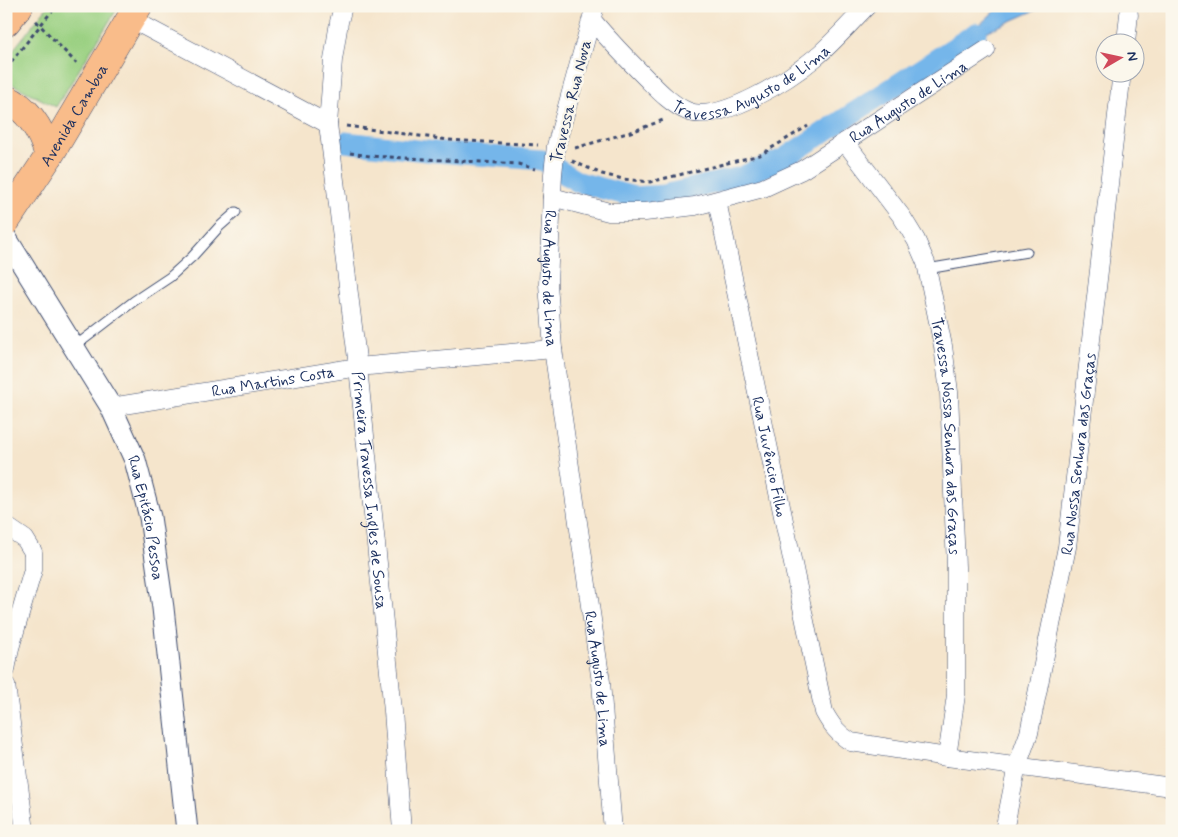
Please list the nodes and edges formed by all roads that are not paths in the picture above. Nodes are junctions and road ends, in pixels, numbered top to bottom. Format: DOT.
graph roads {
  1 [pos="19,6"];
  2 [pos="343,6"];
  3 [pos="867,6"];
  4 [pos="134,12"];
  5 [pos="593,13"];
  6 [pos="1129,14"];
  7 [pos="6,22"];
  8 [pos="1127,32"];
  9 [pos="986,50"];
  10 [pos="1121,82"];
  11 [pos="6,99"];
  12 [pos="328,124"];
  13 [pos="845,142"];
  14 [pos="49,156"];
  15 [pos="552,197"];
  16 [pos="717,200"];
  17 [pos="236,212"];
  18 [pos="6,221"];
  19 [pos="6,238"];
  20 [pos="1027,252"];
  21 [pos="927,269"];
  22 [pos="74,347"];
  23 [pos="553,349"];
  24 [pos="358,367"];
  25 [pos="111,407"];
  26 [pos="6,526"];
  27 [pos="6,670"];
  28 [pos="6,685"];
  29 [pos="947,757"];
  30 [pos="1017,766"];
  31 [pos="1172,787"];
  32 [pos="25,831"];
  33 [pos="187,831"];
  34 [pos="402,831"];
  35 [pos="613,831"];
  36 [pos="1004,831"];
  1 -- 7 [label="main road"];
  2 -- 12 [label="street, Primeira Travessa Ingles de Sousa"];
  3 -- 5 [label="street, Travessa Augusto de Lima"];
  4 -- 12 [label="street"];
  4 -- 14 [label="main road, Avenida Camboa"];
  5 -- 15 [label="street, Travessa Rua Nova"];
  6 -- 8 [label="street"];
  9 -- 13 [label="street, Rua Augusto de Lima"];
  10 -- 30 [label="street, Rua Nossa Senhora das Graças"];
  11 -- 14 [label="main road"];
  12 -- 24 [label="street, Primeira Travessa Ingles de Sousa"];
  13 -- 16 [label="street, Rua Augusto de Lima"];
  13 -- 21 [label="street, Travessa Nossa Senhora das Graças"];
  14 -- 18 [label="main road, Avenida Camboa"];
  15 -- 16 [label="street, Rua Augusto de Lima"];
  15 -- 23 [label="street, Rua Augusto de Lima"];
  16 -- 29 [label="street, Rua Juvêncio Filho"];
  17 -- 22 [label="lane"];
  19 -- 22 [label="street, Rua Epitácio Pessoa"];
  20 -- 21 [label="lane"];
  21 -- 29 [label="street, Travessa Nossa Senhora das Graças"];
  22 -- 25 [label="street, Rua Epitácio Pessoa"];
  23 -- 24 [label="street, Rua Martins Costa"];
  23 -- 35 [label="street, Rua Augusto de Lima"];
  24 -- 25 [label="street, Rua Martins Costa"];
  24 -- 34 [label="street, Primeira Travessa Ingles de Sousa"];
  25 -- 33 [label="street, Rua Epitácio Pessoa"];
  26 -- 27 [label="street"];
  28 -- 32 [label="street"];
  29 -- 30 [label="street"];
  30 -- 31 [label="street"];
  30 -- 36 [label="street, Rua Nossa Senhora das Graças"];
}
